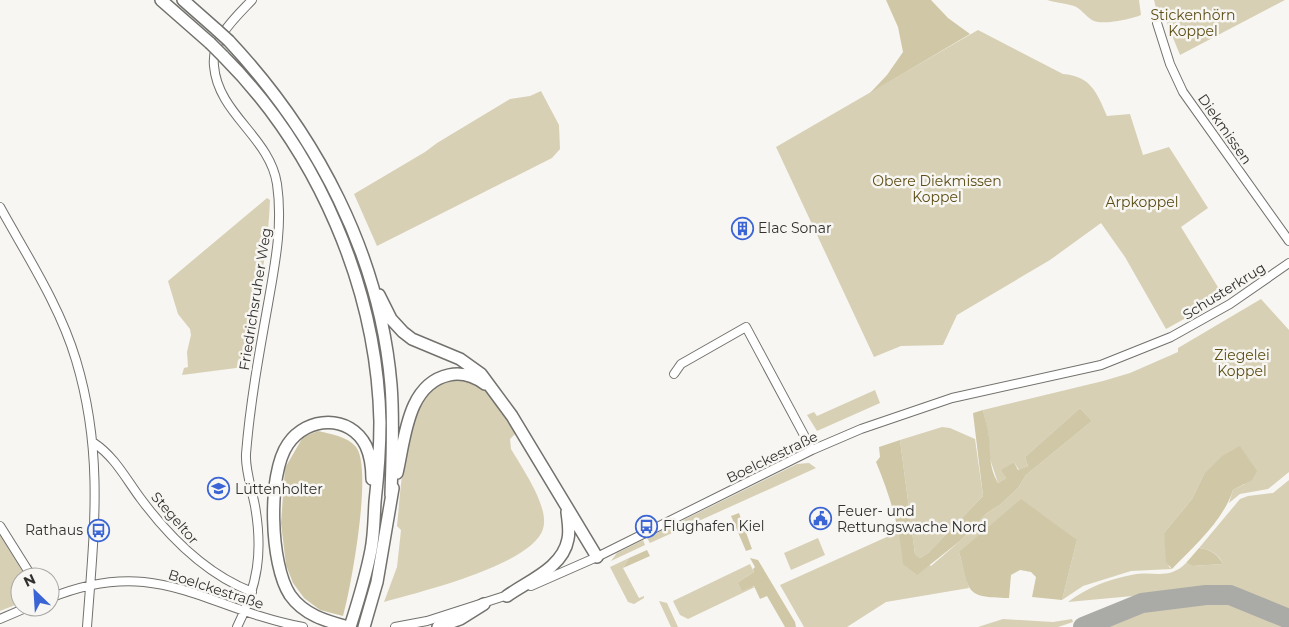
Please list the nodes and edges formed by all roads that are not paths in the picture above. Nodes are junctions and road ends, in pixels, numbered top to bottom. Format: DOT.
graph roads {
  1 [pos="160,0"];
  2 [pos="183,0"];
  3 [pos="252,0"];
  4 [pos="1157,23"];
  5 [pos="0,207"];
  6 [pos="1289,242"];
  7 [pos="1289,263"];
  8 [pos="370,278"];
  9 [pos="1171,338"];
  10 [pos="674,374"];
  11 [pos="496,393"];
  12 [pos="94,443"];
  13 [pos="812,450"];
  14 [pos="391,495"];
  15 [pos="376,500"];
  16 [pos="567,510"];
  17 [pos="0,526"];
  18 [pos="596,557"];
  19 [pos="26,567"];
  20 [pos="91,583"];
  21 [pos="252,592"];
  22 [pos="60,594"];
  23 [pos="506,596"];
  24 [pos="484,604"];
  25 [pos="245,611"];
  26 [pos="87,627"];
  27 [pos="238,627"];
  28 [pos="303,627"];
  29 [pos="349,627"];
  30 [pos="364,627"];
  31 [pos="395,627"];
  32 [pos="438,627"];
  1 -- 15 [label="highway, bridge"];
  2 -- 8 [label="highway, bridge"];
  3 -- 21 [label="street, Friedrichsruher Weg"];
  4 -- 6 [label="street, Diekmissen"];
  5 -- 12 [label="street"];
  7 -- 9 [label="street, Schusterkrug"];
  8 -- 11 [label="highway"];
  8 -- 14 [label="highway"];
  9 -- 13 [label="street, Boelckestraße"];
  10 -- 13 [label="street"];
  11 -- 14 [label="highway"];
  11 -- 16 [label="highway"];
  12 -- 20 [label="street"];
  12 -- 21 [label="street, Stegeltor"];
  13 -- 18 [label="street, Boelckestraße"];
  14 -- 30 [label="highway"];
  15 -- 29 [label="highway"];
  15 -- 29 [label="highway"];
  16 -- 18 [label="highway"];
  16 -- 23 [label="highway"];
  17 -- 19 [label="street"];
  18 -- 23 [label="street, Boelckestraße"];
  20 -- 22 [label="street, Boelckestraße"];
  20 -- 25 [label="street, Boelckestraße"];
  20 -- 26 [label="street"];
  21 -- 25 [label="street, Friedrichsruher Weg"];
  23 -- 24 [label="street, Boelckestraße"];
  24 -- 31 [label="street, Boelckestraße"];
  24 -- 32 [label="highway"];
  25 -- 27 [label="street, Friedrichsruher Weg"];
  25 -- 28 [label="street, Boelckestraße"];
}
